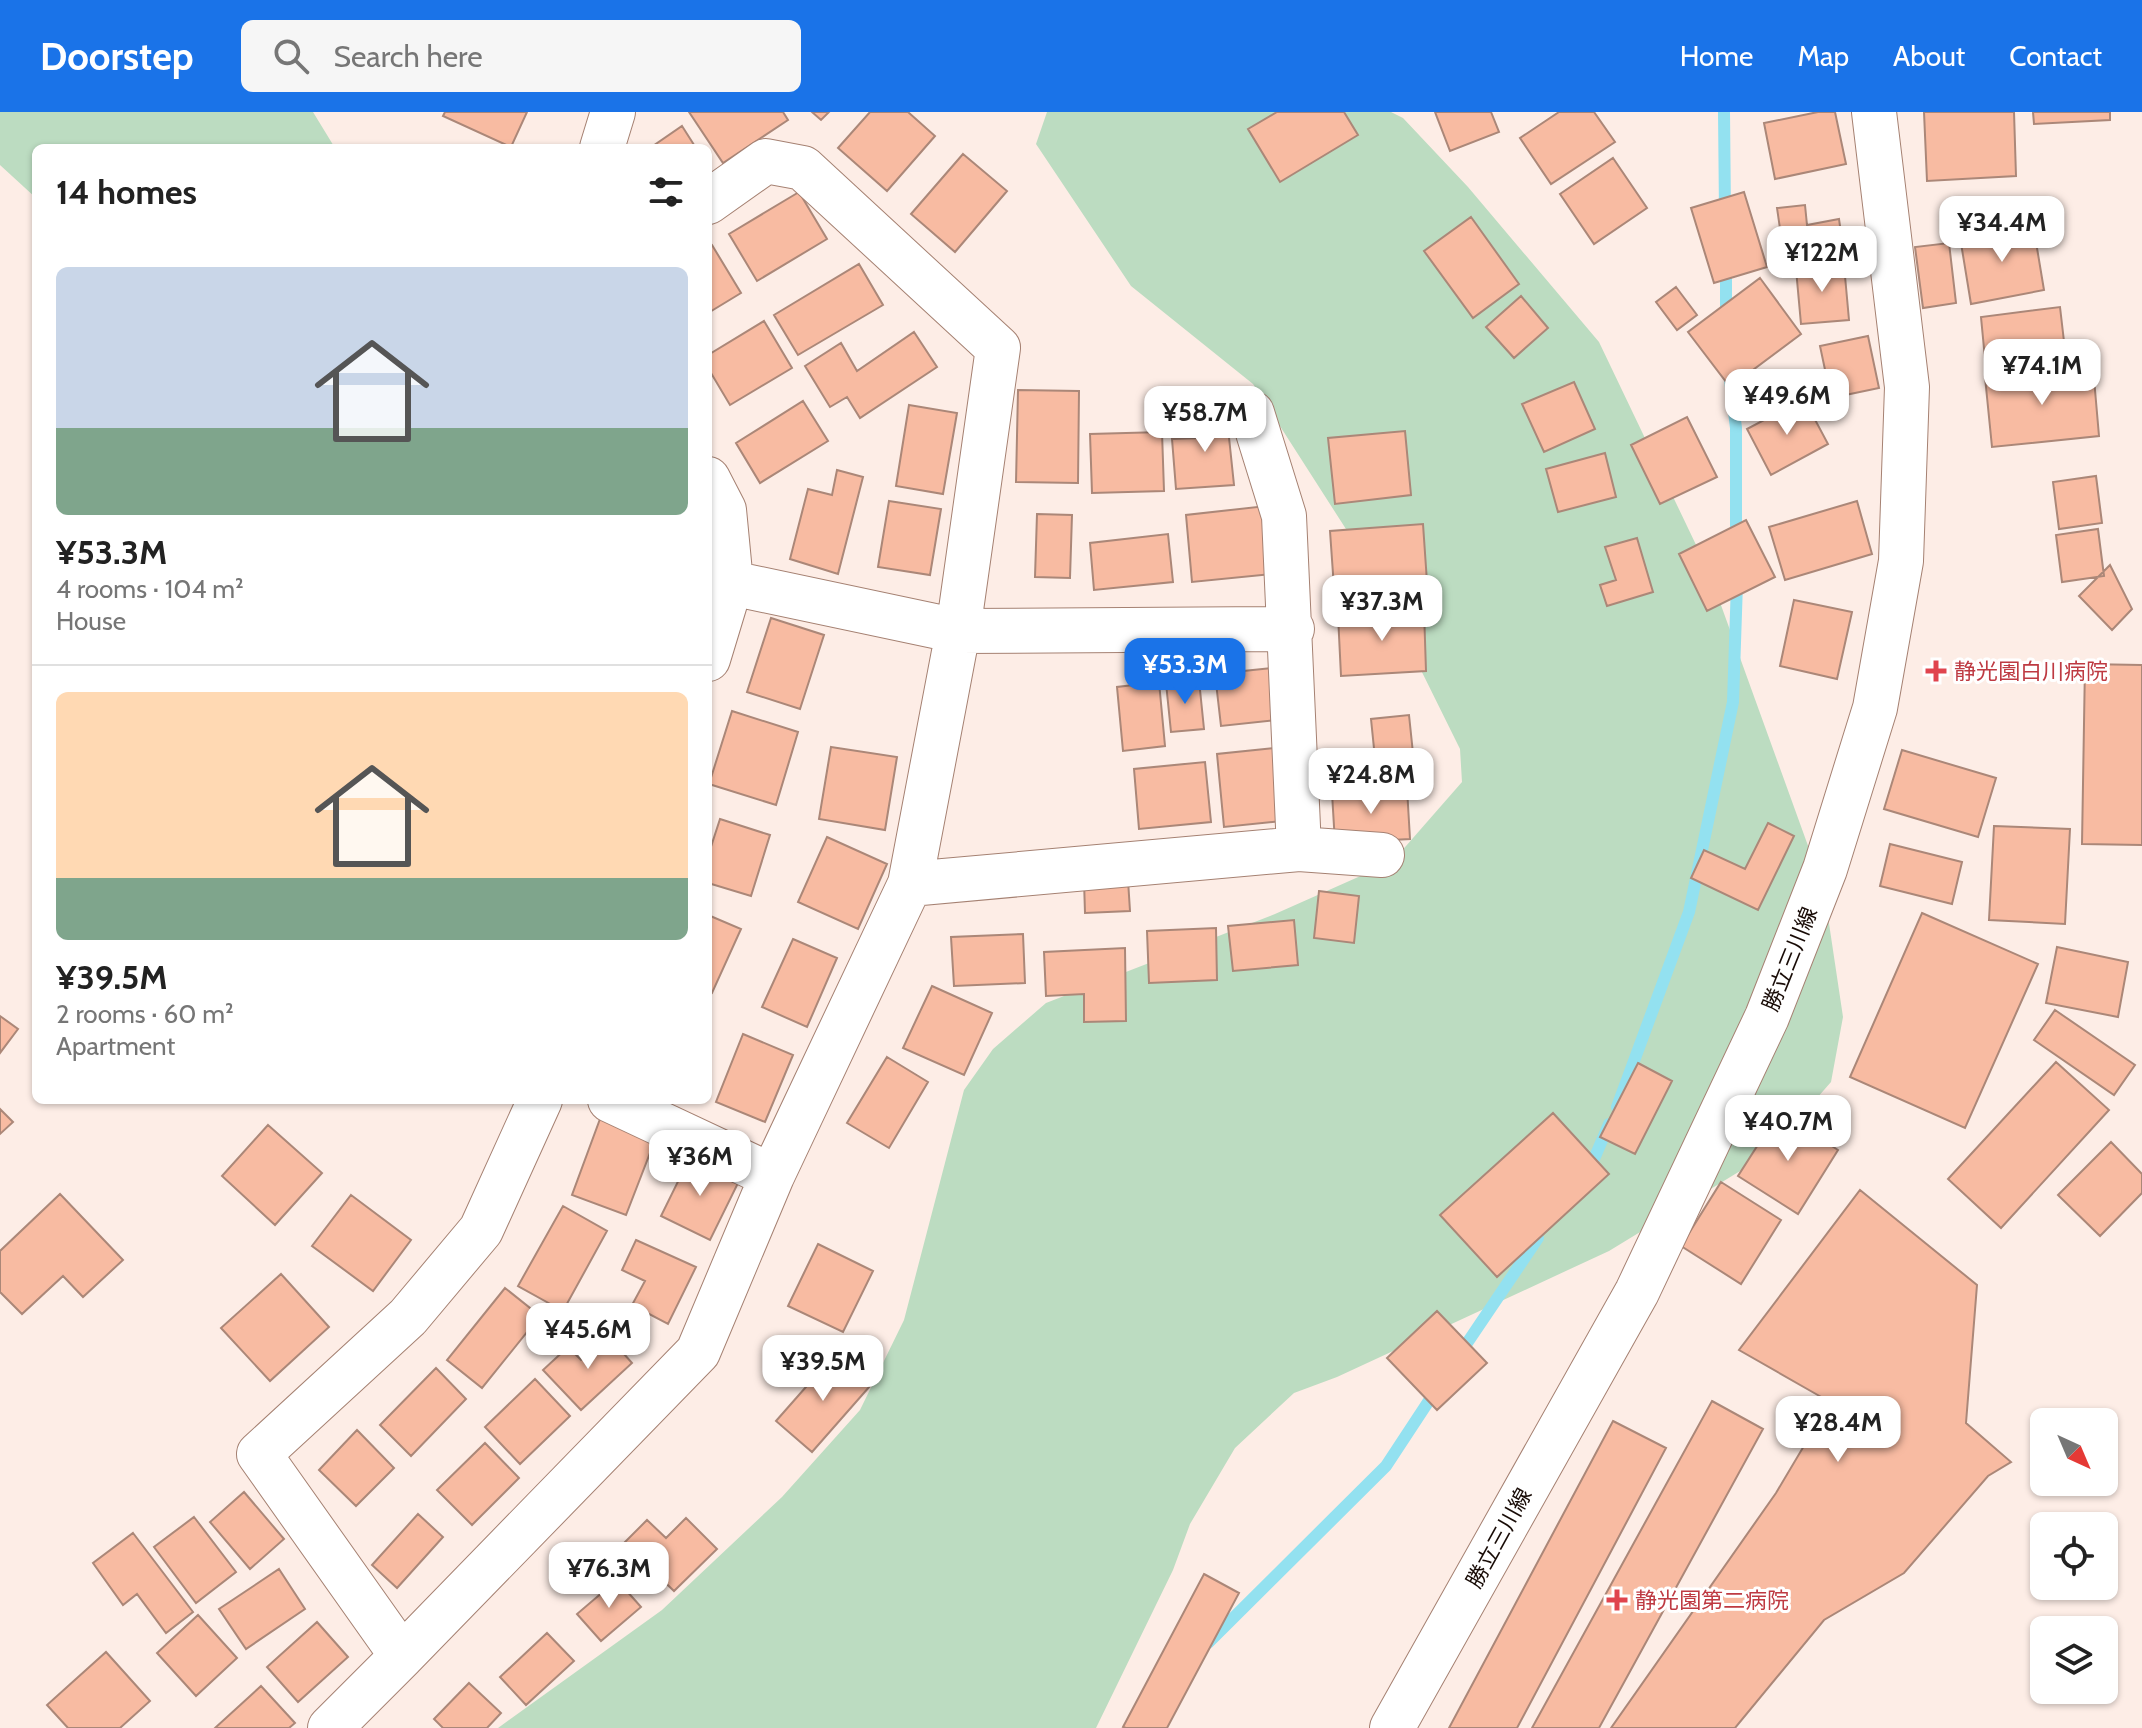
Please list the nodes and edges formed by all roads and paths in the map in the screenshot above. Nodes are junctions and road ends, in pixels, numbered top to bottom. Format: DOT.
graph roads {
  1 [pos="613,112"];
  2 [pos="1874,112"];
  3 [pos="603,144"];
  4 [pos="712,199"];
  5 [pos="1252,413"];
  6 [pos="712,487"];
  7 [pos="731,583"];
  8 [pos="1292,629"];
  9 [pos="958,631"];
  10 [pos="712,646"];
  11 [pos="1299,849"];
  12 [pos="1382,855"];
  13 [pos="910,884"];
  14 [pos="538,1104"];
  15 [pos="619,1104"];
  16 [pos="772,1176"];
  17 [pos="402,1656"];
  18 [pos="330,1728"];
  19 [pos="1392,1728"];
  1 -- 3 [label="street"];
  2 -- 19 [label="street, 勝立三川線"];
  4 -- 9 [label="street"];
  5 -- 8 [label="street"];
  6 -- 7 [label="street"];
  7 -- 9 [label="street"];
  7 -- 10 [label="street"];
  8 -- 9 [label="street"];
  8 -- 11 [label="street"];
  9 -- 13 [label="street"];
  11 -- 12 [label="street"];
  11 -- 13 [label="street"];
  13 -- 16 [label="street"];
  14 -- 17 [label="street"];
  15 -- 16 [label="street"];
  16 -- 17 [label="street"];
  17 -- 18 [label="street"];
}
